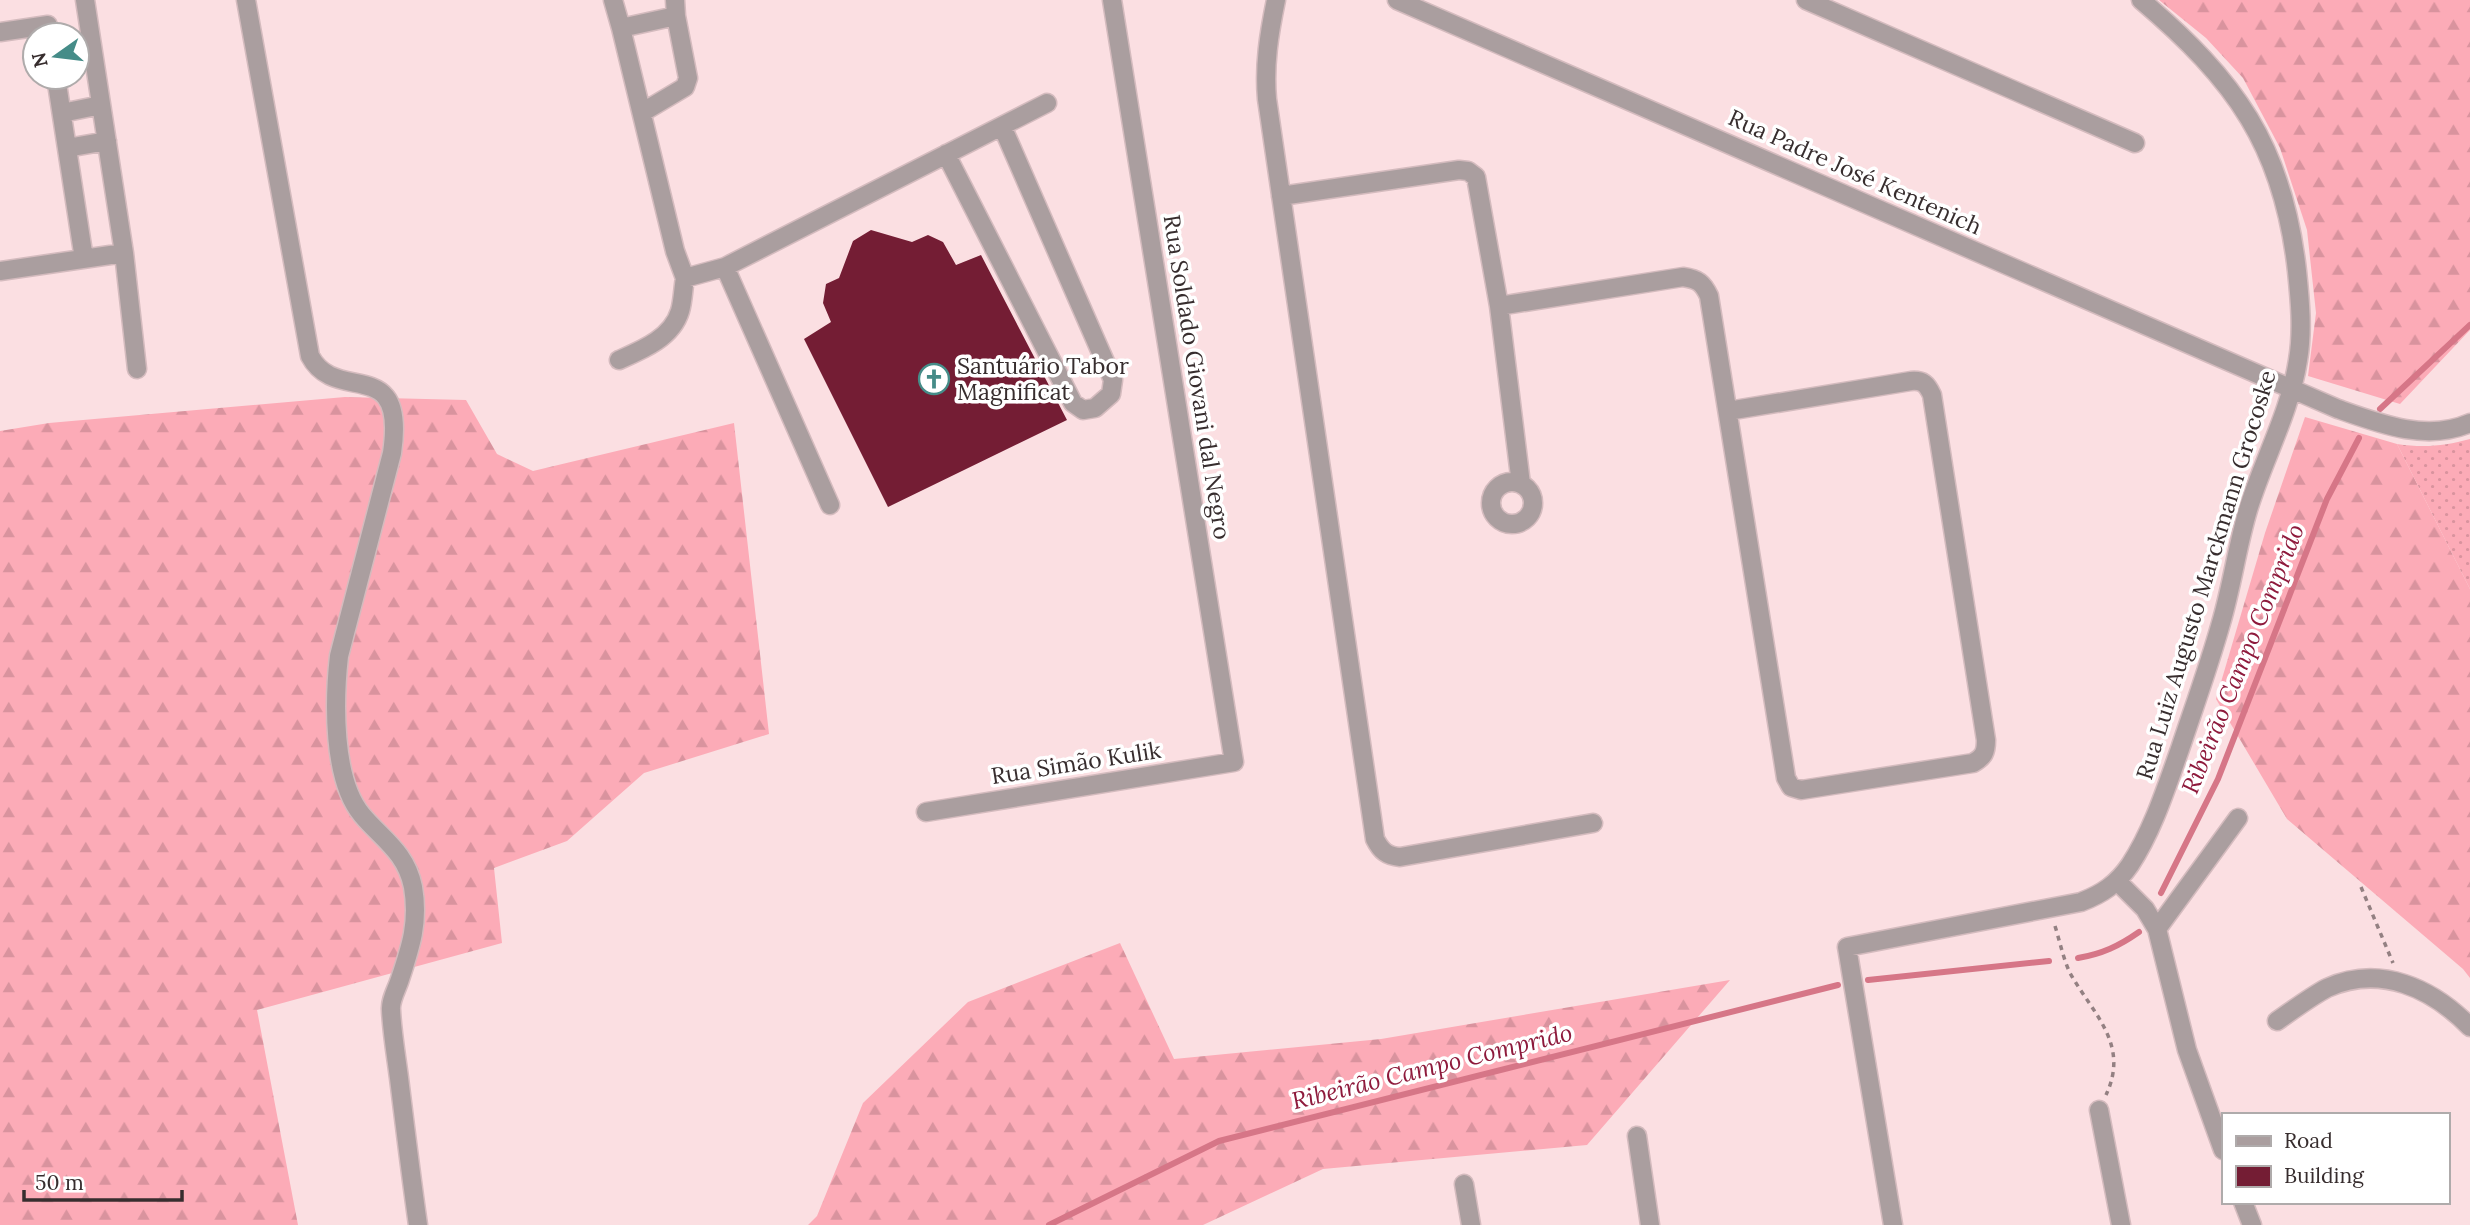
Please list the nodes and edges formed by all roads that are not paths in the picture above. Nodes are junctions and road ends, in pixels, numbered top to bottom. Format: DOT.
graph roads {
  1 [pos="85,0"];
  2 [pos="246,0"];
  3 [pos="613,0"];
  4 [pos="1112,0"];
  5 [pos="1276,0"];
  6 [pos="1397,0"];
  7 [pos="1805,0"];
  8 [pos="2141,0"];
  9 [pos="676,8"];
  10 [pos="621,28"];
  11 [pos="21,29"];
  12 [pos="0,32"];
  13 [pos="58,91"];
  14 [pos="1047,103"];
  15 [pos="101,105"];
  16 [pos="643,112"];
  17 [pos="62,113"];
  18 [pos="1002,126"];
  19 [pos="107,141"];
  20 [pos="2135,143"];
  21 [pos="67,148"];
  22 [pos="946,154"];
  23 [pos="1281,196"];
  24 [pos="124,253"];
  25 [pos="84,259"];
  26 [pos="725,267"];
  27 [pos="0,271"];
  28 [pos="685,278"];
  29 [pos="1499,306"];
  30 [pos="619,360"];
  31 [pos="137,369"];
  32 [pos="2292,390"];
  33 [pos="1728,411"];
  34 [pos="2470,423"];
  35 [pos="1521,484"];
  36 [pos="830,505"];
  37 [pos="1234,762"];
  38 [pos="926,812"];
  39 [pos="2238,818"];
  40 [pos="1593,823"];
  41 [pos="2118,882"];
  42 [pos="2157,929"];
  43 [pos="2277,1021"];
  44 [pos="2470,1027"];
  45 [pos="2099,1110"];
  46 [pos="1637,1136"];
  47 [pos="2222,1147"];
  48 [pos="1464,1185"];
  49 [pos="2245,1204"];
  50 [pos="418,1225"];
  51 [pos="1471,1225"];
  52 [pos="1650,1225"];
  53 [pos="1893,1225"];
  54 [pos="2121,1225"];
  55 [pos="2252,1225"];
  1 -- 15 [label="street"];
  2 -- 50 [label="street"];
  3 -- 10 [label="street"];
  4 -- 37 [label="street, Rua Soldado Giovani dal Negro"];
  5 -- 23 [label="street"];
  6 -- 32 [label="street, Rua Padre José Kentenich"];
  7 -- 20 [label="street"];
  8 -- 32 [label="street, Rua Luiz Augusto Marckmann Grocoske"];
  9 -- 10 [label="street"];
  9 -- 16 [label="street"];
  10 -- 16 [label="street"];
  11 -- 12 [label="street"];
  13 -- 17 [label="street"];
  14 -- 18 [label="street"];
  15 -- 17 [label="street"];
  15 -- 19 [label="street"];
  16 -- 28 [label="street"];
  17 -- 21 [label="street"];
  18 -- 22 [label="street"];
  18 -- 22 [label="street"];
  19 -- 21 [label="street"];
  19 -- 24 [label="street"];
  21 -- 25 [label="street"];
  22 -- 26 [label="street"];
  23 -- 29 [label="street"];
  23 -- 40 [label="street"];
  24 -- 25 [label="street"];
  24 -- 31 [label="street"];
  25 -- 27 [label="street"];
  26 -- 28 [label="street"];
  26 -- 36 [label="street"];
  28 -- 30 [label="street"];
  29 -- 33 [label="street"];
  29 -- 35 [label="street"];
  32 -- 34 [label="street, Rua Padre José Kentenich"];
  32 -- 41 [label="street, Rua Luiz Augusto Marckmann Grocoske"];
  33 -- 33 [label="street"];
  37 -- 38 [label="street, Rua Simão Kulik"];
  39 -- 42 [label="street"];
  41 -- 42 [label="street"];
  41 -- 53 [label="street, Rua Luiz Augusto Marckmann Grocoske"];
  42 -- 47 [label="street"];
  43 -- 44 [label="street"];
  45 -- 54 [label="street"];
  46 -- 52 [label="street"];
  48 -- 51 [label="street"];
  49 -- 55 [label="street"];
}
